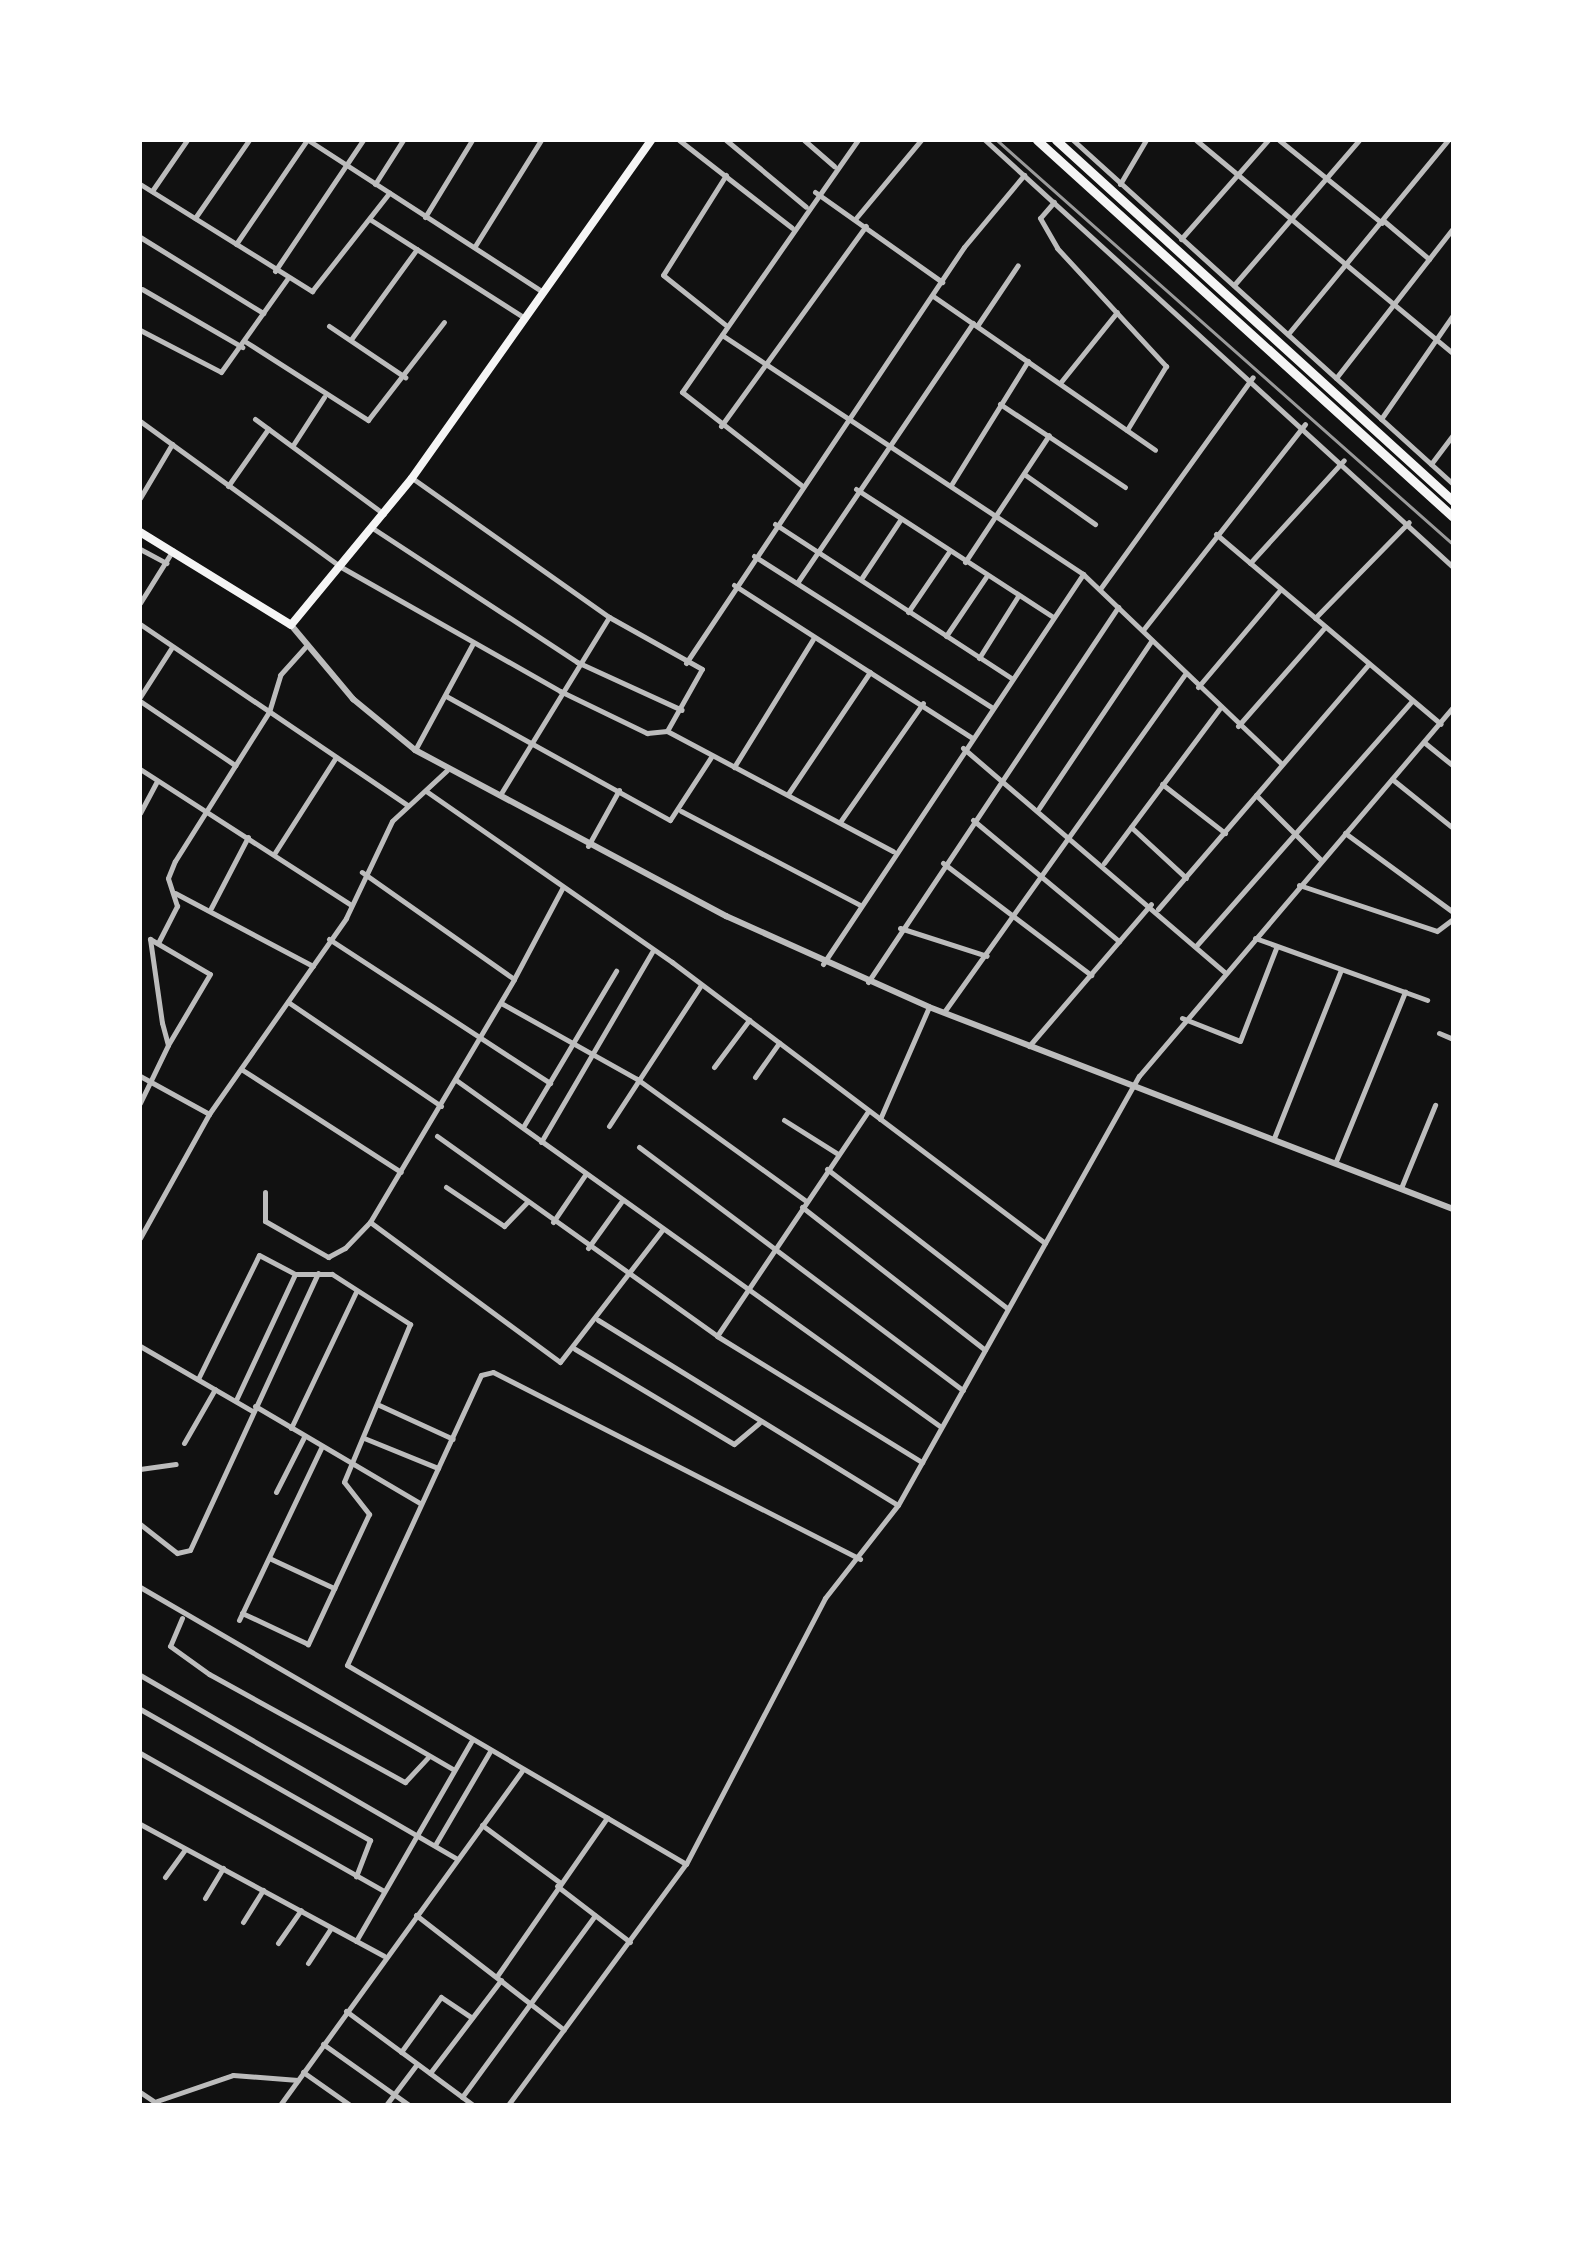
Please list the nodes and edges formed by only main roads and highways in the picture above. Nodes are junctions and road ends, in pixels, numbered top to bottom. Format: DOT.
graph roads {
  1 [pos="651,140"];
  2 [pos="1056,140"];
  3 [pos="1038,142"];
  4 [pos="1453,501"];
  5 [pos="1453,517"];
  6 [pos="140,532"];
  1 -- 6 [label="main road"];
  2 -- 4 [label="highway"];
  3 -- 5 [label="highway"];
}
